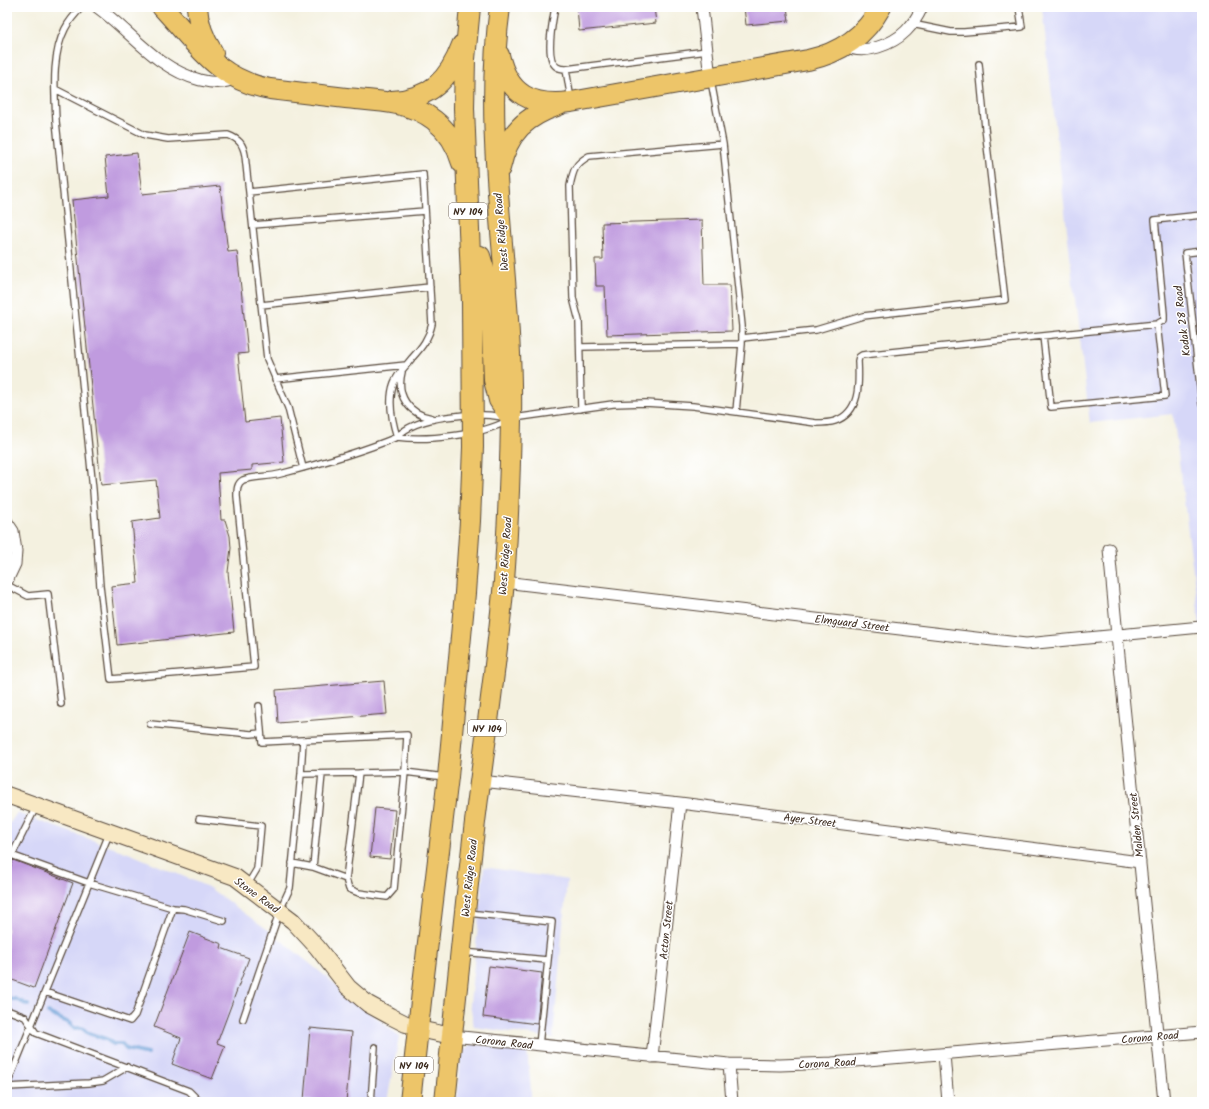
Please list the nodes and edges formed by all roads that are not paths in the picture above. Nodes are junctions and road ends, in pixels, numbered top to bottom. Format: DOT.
graph roads {
  1 [pos="82,7"];
  2 [pos="97,7"];
  3 [pos="162,7"];
  4 [pos="197,7"];
  5 [pos="500,7"];
  6 [pos="555,7"];
  7 [pos="702,7"];
  8 [pos="881,7"];
  9 [pos="922,7"];
  10 [pos="1019,7"];
  11 [pos="470,9"];
  12 [pos="912,24"];
  13 [pos="497,28"];
  14 [pos="846,46"];
  15 [pos="707,51"];
  16 [pos="979,64"];
  17 [pos="566,69"];
  18 [pos="236,78"];
  19 [pos="710,78"];
  20 [pos="55,89"];
  21 [pos="377,101"];
  22 [pos="572,102"];
  23 [pos="723,144"];
  24 [pos="467,180"];
  25 [pos="497,190"];
  26 [pos="249,192"];
  27 [pos="425,211"];
  28 [pos="469,214"];
  29 [pos="1202,215"];
  30 [pos="252,225"];
  31 [pos="1202,251"];
  32 [pos="430,287"];
  33 [pos="261,305"];
  34 [pos="1157,324"];
  35 [pos="1043,336"];
  36 [pos="742,341"];
  37 [pos="580,346"];
  38 [pos="405,367"];
  39 [pos="275,379"];
  40 [pos="1202,404"];
  41 [pos="581,409"];
  42 [pos="736,412"];
  43 [pos="440,418"];
  44 [pos="511,419"];
  45 [pos="473,424"];
  46 [pos="397,437"];
  47 [pos="303,468"];
  48 [pos="7,522"];
  49 [pos="1110,549"];
  50 [pos="7,581"];
  51 [pos="504,582"];
  52 [pos="7,585"];
  53 [pos="1201,627"];
  54 [pos="1117,636"];
  55 [pos="61,704"];
  56 [pos="260,706"];
  57 [pos="150,724"];
  58 [pos="261,733"];
  59 [pos="303,740"];
  60 [pos="405,772"];
  61 [pos="359,773"];
  62 [pos="301,774"];
  63 [pos="322,774"];
  64 [pos="448,777"];
  65 [pos="481,782"];
  66 [pos="7,794"];
  67 [pos="680,803"];
  68 [pos="37,805"];
  69 [pos="199,819"];
  70 [pos="110,832"];
  71 [pos="9,858"];
  72 [pos="1140,862"];
  73 [pos="292,863"];
  74 [pos="312,867"];
  75 [pos="346,879"];
  76 [pos="89,883"];
  77 [pos="247,886"];
  78 [pos="173,908"];
  79 [pos="280,910"];
  80 [pos="465,912"];
  81 [pos="224,921"];
  82 [pos="461,952"];
  83 [pos="548,960"];
  84 [pos="45,992"];
  85 [pos="7,1010"];
  86 [pos="243,1019"];
  87 [pos="30,1026"];
  88 [pos="418,1028"];
  89 [pos="1202,1032"];
  90 [pos="452,1036"];
  91 [pos="1158,1036"];
  92 [pos="538,1045"];
  93 [pos="375,1047"];
  94 [pos="944,1054"];
  95 [pos="652,1057"];
  96 [pos="729,1064"];
  97 [pos="127,1067"];
  98 [pos="7,1086"];
  99 [pos="200,1102"];
  100 [pos="371,1102"];
  101 [pos="410,1102"];
  102 [pos="445,1102"];
  103 [pos="732,1102"];
  104 [pos="948,1102"];
  105 [pos="1164,1102"];
  1 -- 20 [label="lane"];
  2 -- 18 [label="street"];
  3 -- 18 [label="highway"];
  4 -- 18 [label="highway"];
  5 -- 13 [label="highway, West Ridge Road / NY 104"];
  6 -- 17 [label="lane"];
  7 -- 15 [label="street"];
  8 -- 14 [label="highway"];
  9 -- 12 [label="street"];
  10 -- 12 [label="lane"];
  11 -- 21 [label="highway"];
  11 -- 24 [label="highway, NY 104"];
  12 -- 14 [label="street"];
  13 -- 22 [label="highway"];
  13 -- 25 [label="highway, West Ridge Road / NY 104"];
  14 -- 19 [label="highway"];
  15 -- 17 [label="lane"];
  15 -- 19 [label="street"];
  16 -- 36 [label="lane"];
  17 -- 22 [label="lane"];
  18 -- 21 [label="highway"];
  19 -- 22 [label="highway"];
  19 -- 23 [label="lane"];
  20 -- 26 [label="lane"];
  20 -- 47 [label="lane"];
  21 -- 24 [label="highway"];
  22 -- 25 [label="highway"];
  23 -- 36 [label="lane"];
  23 -- 37 [label="lane"];
  24 -- 28 [label="highway, NY 104"];
  25 -- 44 [label="highway, West Ridge Road / NY 104"];
  26 -- 27 [label="lane"];
  26 -- 30 [label="lane"];
  27 -- 30 [label="lane"];
  27 -- 32 [label="lane"];
  28 -- 44 [label="highway"];
  28 -- 45 [label="highway, NY 104"];
  29 -- 34 [label="lane"];
  30 -- 33 [label="lane"];
  31 -- 40 [label="lane, Kodak 28 Road"];
  32 -- 33 [label="lane"];
  32 -- 38 [label="lane"];
  33 -- 39 [label="lane"];
  34 -- 35 [label="lane"];
  34 -- 35 [label="lane"];
  35 -- 42 [label="lane"];
  36 -- 37 [label="lane"];
  36 -- 42 [label="lane"];
  37 -- 41 [label="lane"];
  38 -- 39 [label="lane"];
  38 -- 43 [label="lane"];
  38 -- 46 [label="lane"];
  39 -- 47 [label="lane"];
  41 -- 42 [label="lane"];
  41 -- 44 [label="lane"];
  43 -- 45 [label="lane"];
  43 -- 46 [label="lane"];
  44 -- 45 [label="lane"];
  44 -- 45 [label="lane"];
  44 -- 51 [label="highway, West Ridge Road / NY 104"];
  45 -- 46 [label="lane"];
  45 -- 64 [label="highway, NY 104"];
  46 -- 47 [label="lane"];
  48 -- 50 [label="street"];
  49 -- 54 [label="street, Malden Street"];
  51 -- 54 [label="street, Elmguard Street"];
  51 -- 65 [label="highway, West Ridge Road / NY 104"];
  52 -- 55 [label="lane"];
  53 -- 54 [label="street, Elmguard Street"];
  54 -- 72 [label="street, Malden Street"];
  56 -- 58 [label="lane"];
  57 -- 58 [label="lane"];
  58 -- 59 [label="lane"];
  59 -- 60 [label="lane"];
  59 -- 62 [label="lane"];
  60 -- 61 [label="lane"];
  60 -- 64 [label="lane"];
  60 -- 75 [label="lane"];
  61 -- 63 [label="lane"];
  61 -- 75 [label="lane"];
  62 -- 63 [label="lane"];
  62 -- 73 [label="lane"];
  63 -- 74 [label="lane"];
  64 -- 88 [label="highway, NY 104"];
  65 -- 67 [label="street, Ayer Street"];
  65 -- 80 [label="highway, West Ridge Road / NY 104"];
  66 -- 68 [label="street, Stone Road"];
  67 -- 72 [label="street, Ayer Street"];
  67 -- 95 [label="street, Acton Street"];
  68 -- 70 [label="street, Stone Road"];
  68 -- 71 [label="lane"];
  69 -- 77 [label="lane"];
  70 -- 76 [label="lane"];
  70 -- 77 [label="street, Stone Road"];
  71 -- 76 [label="lane"];
  72 -- 91 [label="street, Malden Street"];
  73 -- 74 [label="lane"];
  73 -- 79 [label="lane"];
  74 -- 75 [label="lane"];
  76 -- 78 [label="lane"];
  76 -- 84 [label="lane"];
  77 -- 79 [label="street, Stone Road"];
  78 -- 81 [label="lane"];
  78 -- 84 [label="lane"];
  79 -- 86 [label="lane"];
  79 -- 88 [label="street, Stone Road"];
  80 -- 82 [label="highway, West Ridge Road / NY 104"];
  80 -- 83 [label="lane"];
  82 -- 83 [label="lane"];
  82 -- 90 [label="highway, West Ridge Road / NY 104"];
  83 -- 92 [label="lane"];
  84 -- 87 [label="lane"];
  85 -- 87 [label="lane"];
  87 -- 97 [label="lane"];
  87 -- 98 [label="lane"];
  88 -- 90 [label="street, Stone Road"];
  88 -- 101 [label="highway, NY 104"];
  89 -- 91 [label="street, Corona Road"];
  90 -- 92 [label="street, Corona Road"];
  90 -- 102 [label="highway, West Ridge Road / NY 104"];
  91 -- 94 [label="street, Corona Road"];
  91 -- 105 [label="street, Malden Street"];
  92 -- 95 [label="street, Corona Road"];
  93 -- 100 [label="lane"];
  94 -- 96 [label="street, Corona Road"];
  94 -- 104 [label="street"];
  95 -- 96 [label="street, Corona Road"];
  96 -- 103 [label="street"];
  97 -- 98 [label="lane"];
  97 -- 99 [label="lane"];
}
